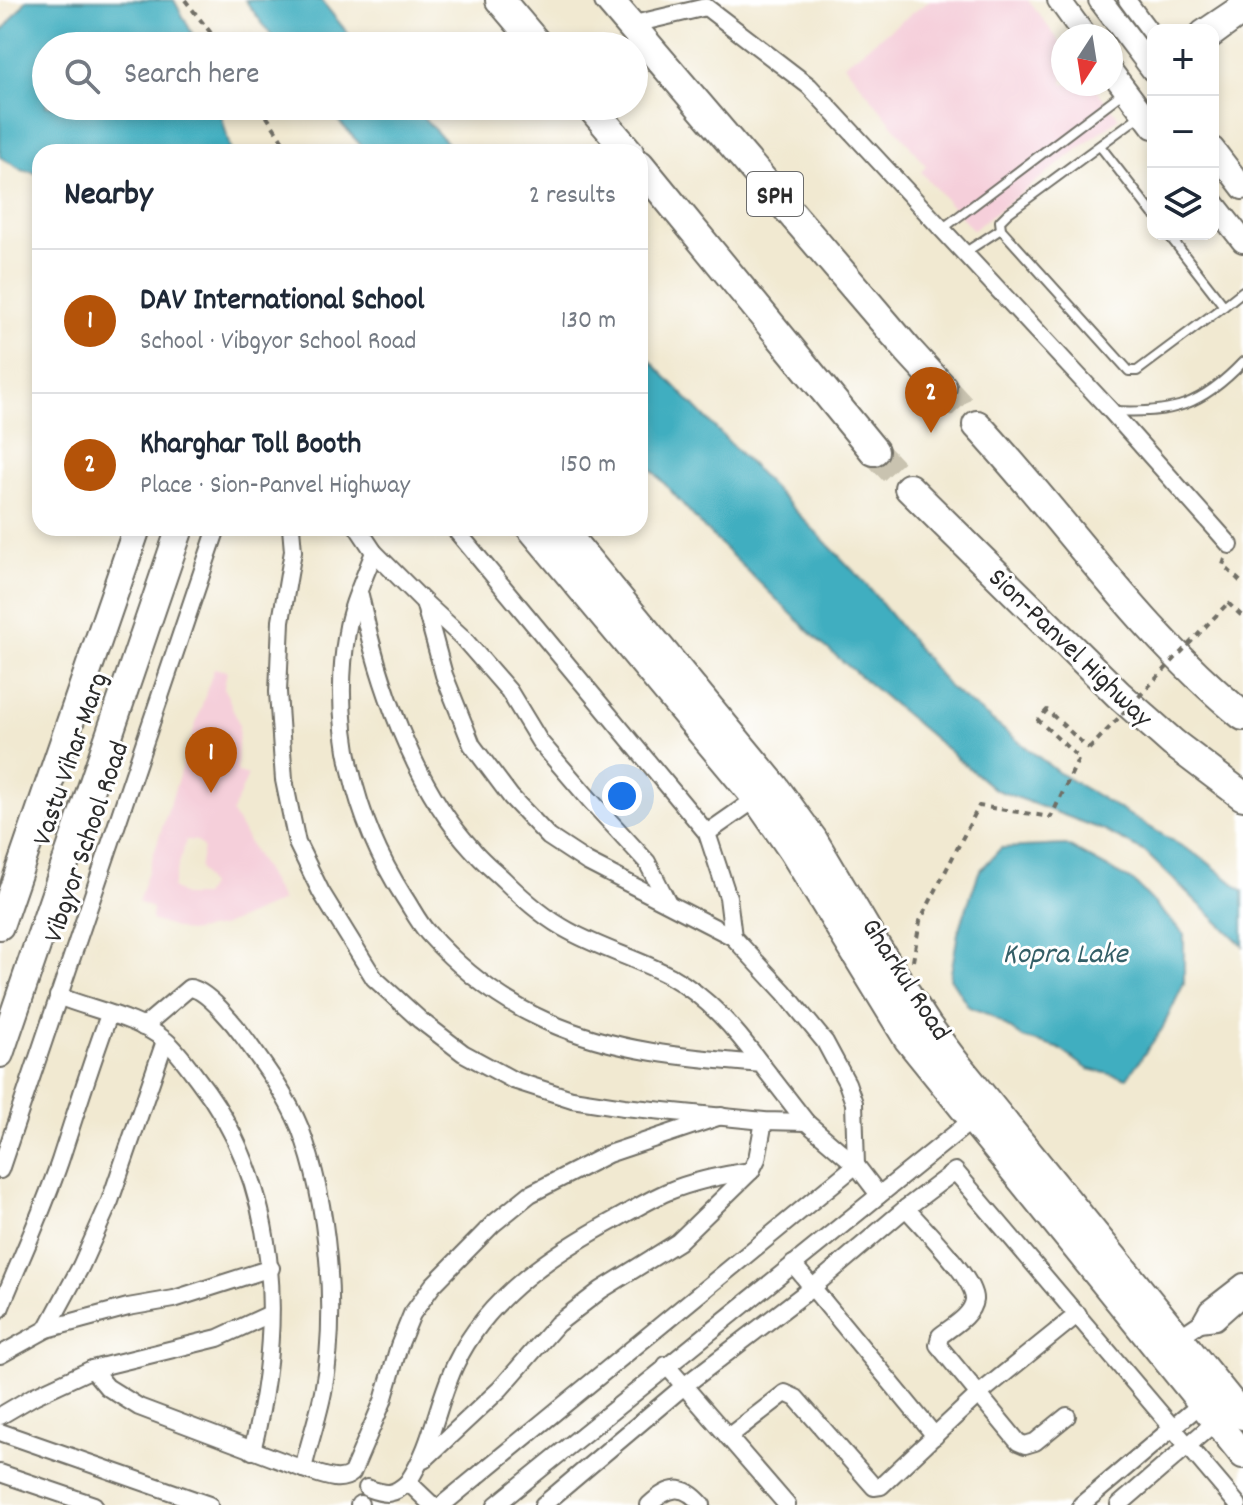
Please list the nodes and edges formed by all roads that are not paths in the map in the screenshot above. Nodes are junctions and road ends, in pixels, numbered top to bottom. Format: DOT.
graph roads {
  1 [pos="500,0"];
  2 [pos="609,0"];
  3 [pos="1059,0"];
  4 [pos="1127,0"];
  5 [pos="1243,1"];
  6 [pos="1105,2"];
  7 [pos="1243,17"];
  8 [pos="1076,24"];
  9 [pos="1209,24"];
  10 [pos="630,25"];
  11 [pos="1147,27"];
  12 [pos="527,32"];
  13 [pos="636,32"];
  14 [pos="1219,35"];
  15 [pos="648,46"];
  16 [pos="1147,62"];
  17 [pos="1123,87"];
  18 [pos="1126,91"];
  19 [pos="1147,119"];
  20 [pos="602,120"];
  21 [pos="1147,121"];
  22 [pos="622,144"];
  23 [pos="1100,146"];
  24 [pos="1219,157"];
  25 [pos="648,175"];
  26 [pos="1243,188"];
  27 [pos="1147,206"];
  28 [pos="1219,211"];
  29 [pos="942,229"];
  30 [pos="1001,229"];
  31 [pos="1173,240"];
  32 [pos="1243,241"];
  33 [pos="964,253"];
  34 [pos="1243,291"];
  35 [pos="1224,306"];
  36 [pos="1243,362"];
  37 [pos="942,387"];
  38 [pos="1111,411"];
  39 [pos="977,425"];
  40 [pos="874,451"];
  41 [pos="909,488"];
  42 [pos="134,536"];
  43 [pos="177,536"];
  44 [pos="214,536"];
  45 [pos="292,536"];
  46 [pos="363,536"];
  47 [pos="461,536"];
  48 [pos="537,536"];
  49 [pos="568,536"];
  50 [pos="1230,545"];
  51 [pos="374,552"];
  52 [pos="360,593"];
  53 [pos="424,602"];
  54 [pos="102,630"];
  55 [pos="141,643"];
  56 [pos="1243,716"];
  57 [pos="766,792"];
  58 [pos="1243,796"];
  59 [pos="707,833"];
  60 [pos="667,901"];
  61 [pos="0,926"];
  62 [pos="733,937"];
  63 [pos="58,996"];
  64 [pos="109,1015"];
  65 [pos="143,1027"];
  66 [pos="165,1041"];
  67 [pos="0,1054"];
  68 [pos="761,1064"];
  69 [pos="981,1112"];
  70 [pos="721,1116"];
  71 [pos="764,1121"];
  72 [pos="806,1122"];
  73 [pos="856,1165"];
  74 [pos="0,1170"];
  75 [pos="751,1171"];
  76 [pos="879,1195"];
  77 [pos="906,1208"];
  78 [pos="793,1264"];
  79 [pos="271,1268"];
  80 [pos="1243,1282"];
  81 [pos="813,1287"];
  82 [pos="1243,1297"];
  83 [pos="1221,1307"];
  84 [pos="0,1309"];
  85 [pos="270,1314"];
  86 [pos="1078,1314"];
  87 [pos="47,1329"];
  88 [pos="1179,1337"];
  89 [pos="2,1351"];
  90 [pos="666,1365"];
  91 [pos="92,1369"];
  92 [pos="684,1386"];
  93 [pos="979,1394"];
  94 [pos="1223,1407"];
  95 [pos="0,1416"];
  96 [pos="1067,1416"];
  97 [pos="1173,1427"];
  98 [pos="0,1432"];
  99 [pos="935,1436"];
  100 [pos="728,1437"];
  101 [pos="1188,1446"];
  102 [pos="252,1451"];
  103 [pos="1243,1455"];
  104 [pos="420,1465"];
  105 [pos="303,1469"];
  106 [pos="0,1473"];
  107 [pos="408,1482"];
  108 [pos="362,1499"];
  109 [pos="94,1505"];
  110 [pos="209,1505"];
  111 [pos="432,1505"];
  112 [pos="442,1505"];
  113 [pos="496,1505"];
  114 [pos="543,1505"];
  115 [pos="649,1505"];
  116 [pos="702,1505"];
  117 [pos="787,1505"];
  118 [pos="1081,1505"];
  119 [pos="1119,1505"];
  120 [pos="1238,1505"];
  1 -- 12 [label="highway"];
  2 -- 10 [label="highway, SPH"];
  3 -- 8 [label="street"];
  4 -- 11 [label="street"];
  5 -- 9 [label="street"];
  6 -- 16 [label="street"];
  7 -- 14 [label="street"];
  10 -- 13 [label="highway, SPH"];
  10 -- 29 [label="street"];
  15 -- 37 [label="highway, SPH"];
  17 -- 18 [label="street"];
  18 -- 19 [label="street"];
  18 -- 29 [label="lane"];
  20 -- 22 [label="highway"];
  21 -- 23 [label="lane"];
  23 -- 27 [label="lane"];
  23 -- 30 [label="lane"];
  24 -- 26 [label="street"];
  25 -- 40 [label="highway"];
  28 -- 32 [label="street"];
  29 -- 33 [label="street"];
  30 -- 33 [label="lane"];
  30 -- 35 [label="lane"];
  31 -- 35 [label="lane"];
  33 -- 38 [label="street"];
  34 -- 35 [label="lane"];
  36 -- 38 [label="lane"];
  38 -- 50 [label="street"];
  39 -- 56 [label="highway"];
  41 -- 58 [label="highway, Sion-Panvel Highway"];
  42 -- 54 [label="main road"];
  43 -- 55 [label="main road, Vastu Vihar Marg"];
  44 -- 63 [label="street, Vibgyor School Road"];
  45 -- 70 [label="street"];
  46 -- 51 [label="street"];
  47 -- 59 [label="street"];
  48 -- 57 [label="main road, Gharkul Road"];
  49 -- 57 [label="main road, Gharkul Road"];
  51 -- 52 [label="street"];
  51 -- 53 [label="street"];
  52 -- 68 [label="street"];
  52 -- 68 [label="street"];
  53 -- 60 [label="street"];
  53 -- 60 [label="street"];
  54 -- 55 [label="main road"];
  54 -- 61 [label="main road"];
  55 -- 67 [label="main road, Vastu Vihar Marg"];
  57 -- 59 [label="street"];
  57 -- 69 [label="main road, Gharkul Road"];
  57 -- 69 [label="main road, Gharkul Road"];
  59 -- 62 [label="street"];
  60 -- 62 [label="street"];
  62 -- 73 [label="street"];
  63 -- 64 [label="street"];
  63 -- 74 [label="street, Vibgyor School Road"];
  64 -- 65 [label="street"];
  64 -- 84 [label="street"];
  65 -- 66 [label="street"];
  65 -- 105 [label="street"];
  66 -- 79 [label="street"];
  66 -- 87 [label="street"];
  68 -- 72 [label="street"];
  69 -- 76 [label="street"];
  69 -- 88 [label="main road, Gharkul Road"];
  70 -- 71 [label="street"];
  70 -- 105 [label="street"];
  71 -- 72 [label="street"];
  71 -- 75 [label="street"];
  72 -- 73 [label="street"];
  73 -- 76 [label="street"];
  73 -- 112 [label="street"];
  75 -- 104 [label="street"];
  75 -- 104 [label="street"];
  76 -- 78 [label="street"];
  77 -- 81 [label="street"];
  77 -- 86 [label="street"];
  77 -- 93 [label="street"];
  78 -- 81 [label="street"];
  78 -- 90 [label="street"];
  79 -- 85 [label="street"];
  79 -- 87 [label="street"];
  80 -- 83 [label="street"];
  81 -- 92 [label="street"];
  81 -- 99 [label="street"];
  82 -- 83 [label="street"];
  83 -- 88 [label="street"];
  85 -- 91 [label="street"];
  85 -- 102 [label="street"];
  86 -- 93 [label="street"];
  86 -- 97 [label="street"];
  87 -- 89 [label="street"];
  88 -- 94 [label="main road, Gharkul Road"];
  90 -- 92 [label="street"];
  90 -- 113 [label="street"];
  91 -- 95 [label="street"];
  91 -- 102 [label="street"];
  92 -- 100 [label="street"];
  92 -- 114 [label="street"];
  93 -- 96 [label="street"];
  93 -- 99 [label="street"];
  94 -- 97 [label="street"];
  94 -- 101 [label="street"];
  94 -- 103 [label="main road, Gharkul Road"];
  97 -- 101 [label="street"];
  97 -- 118 [label="street"];
  98 -- 110 [label="street"];
  99 -- 100 [label="street"];
  100 -- 117 [label="street"];
  101 -- 119 [label="street"];
  101 -- 120 [label="street"];
  102 -- 105 [label="street"];
  104 -- 107 [label="street"];
  106 -- 109 [label="street"];
  107 -- 108 [label="street"];
  107 -- 111 [label="street"];
  115 -- 116 [label="street"];
}
